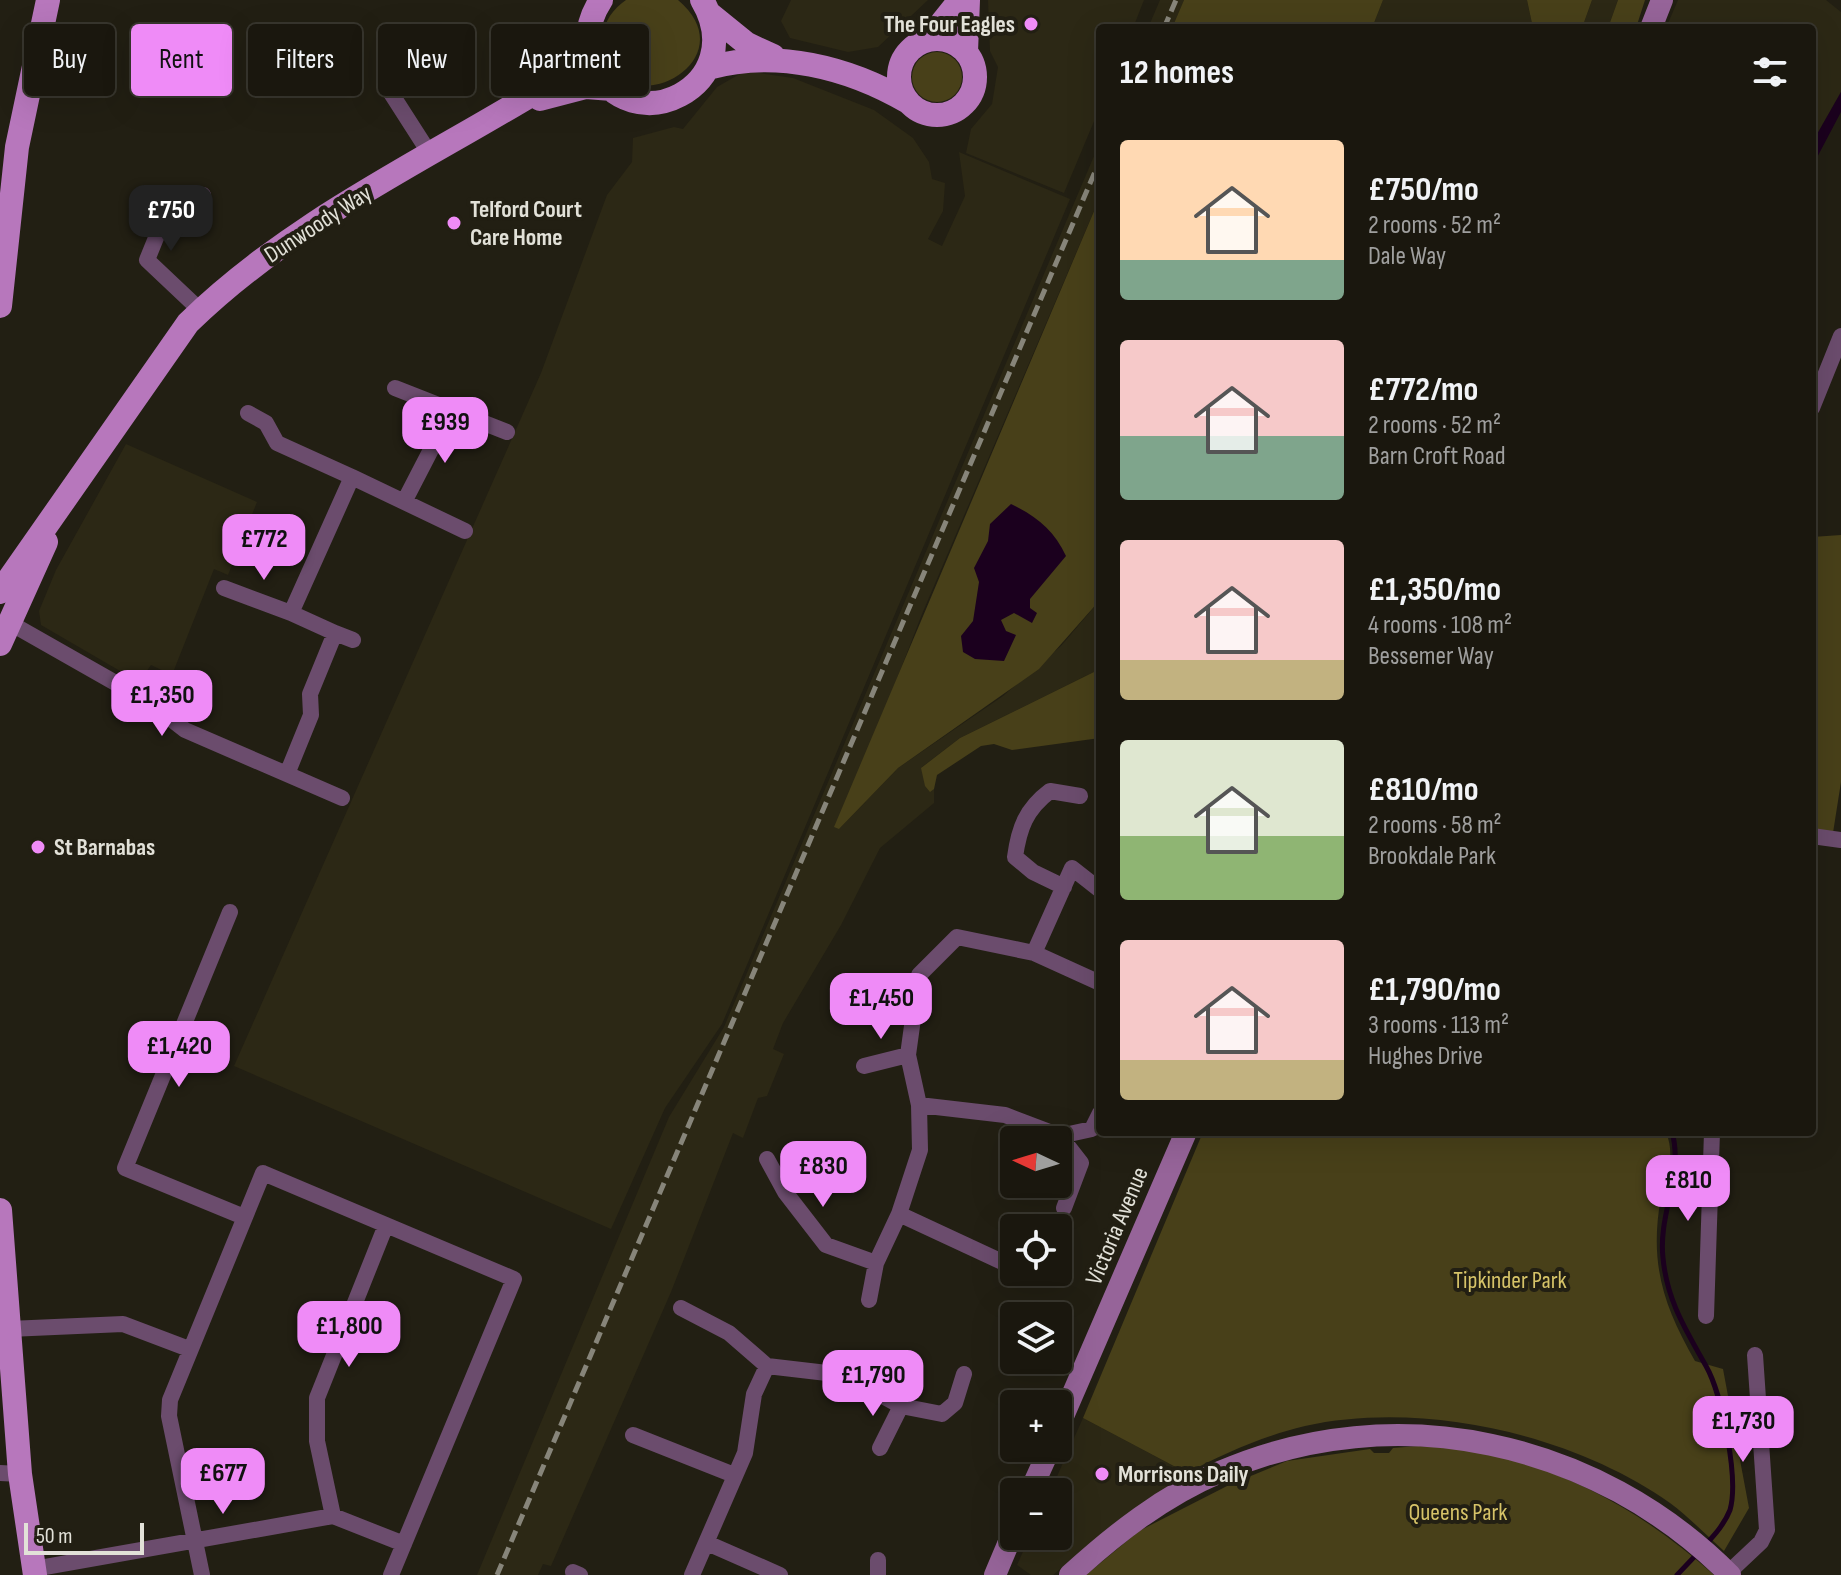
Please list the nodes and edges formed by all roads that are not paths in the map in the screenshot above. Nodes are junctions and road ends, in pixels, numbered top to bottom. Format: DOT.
graph roads {
  1 [pos="48,0"];
  2 [pos="601,0"];
  3 [pos="960,0"];
  4 [pos="968,0"];
  5 [pos="1662,0"];
  6 [pos="706,7"];
  7 [pos="590,24"];
  8 [pos="1653,24"];
  9 [pos="928,40"];
  10 [pos="966,52"];
  11 [pos="906,55"];
  12 [pos="783,60"];
  13 [pos="708,68"];
  14 [pos="851,74"];
  15 [pos="393,96"];
  16 [pos="531,96"];
  17 [pos="552,96"];
  18 [pos="625,96"];
  19 [pos="908,102"];
  20 [pos="517,105"];
  21 [pos="9,145"];
  22 [pos="430,154"];
  23 [pos="203,195"];
  24 [pos="3,240"];
  25 [pos="0,306"];
  26 [pos="201,311"];
  27 [pos="1841,336"];
  28 [pos="395,388"];
  29 [pos="1816,398"];
  30 [pos="451,411"];
  31 [pos="248,413"];
  32 [pos="507,432"];
  33 [pos="352,477"];
  34 [pos="405,500"];
  35 [pos="465,531"];
  36 [pos="7,588"];
  37 [pos="224,588"];
  38 [pos="291,613"];
  39 [pos="3,629"];
  40 [pos="335,633"];
  41 [pos="353,640"];
  42 [pos="287,774"];
  43 [pos="1080,796"];
  44 [pos="342,798"];
  45 [pos="1816,837"];
  46 [pos="1841,840"];
  47 [pos="1064,887"];
  48 [pos="1096,887"];
  49 [pos="230,912"];
  50 [pos="1034,953"];
  51 [pos="1096,981"];
  52 [pos="908,1055"];
  53 [pos="864,1066"];
  54 [pos="919,1105"];
  55 [pos="1096,1121"];
  56 [pos="1034,1126"];
  57 [pos="1072,1133"];
  58 [pos="1184,1136"];
  59 [pos="1712,1136"];
  60 [pos="1072,1151"];
  61 [pos="767,1159"];
  62 [pos="1072,1187"];
  63 [pos="1068,1198"];
  64 [pos="1064,1208"];
  65 [pos="0,1210"];
  66 [pos="899,1214"];
  67 [pos="244,1217"];
  68 [pos="386,1225"];
  69 [pos="1000,1261"];
  70 [pos="876,1263"];
  71 [pos="869,1300"];
  72 [pos="681,1308"];
  73 [pos="1706,1316"];
  74 [pos="9,1329"];
  75 [pos="189,1349"];
  76 [pos="1755,1355"];
  77 [pos="767,1366"];
  78 [pos="964,1374"];
  79 [pos="1072,1396"];
  80 [pos="901,1406"];
  81 [pos="633,1435"];
  82 [pos="880,1448"];
  83 [pos="10,1474"];
  84 [pos="734,1475"];
  85 [pos="333,1516"];
  86 [pos="195,1541"];
  87 [pos="707,1543"];
  88 [pos="404,1544"];
  89 [pos="1006,1550"];
  90 [pos="1723,1568"];
  91 [pos="35,1572"];
  92 [pos="202,1575"];
  93 [pos="391,1575"];
  94 [pos="692,1575"];
  95 [pos="780,1575"];
  96 [pos="995,1575"];
  97 [pos="1070,1575"];
  1 -- 21 [label="main road"];
  2 -- 7 [label="main road, Dunwoody Way"];
  3 -- 9 [label="main road"];
  4 -- 10 [label="main road"];
  5 -- 8 [label="street"];
  6 -- 12 [label="main road"];
  6 -- 13 [label="main road"];
  9 -- 10 [label="main road"];
  9 -- 11 [label="main road"];
  10 -- 19 [label="main road"];
  11 -- 14 [label="main road"];
  11 -- 19 [label="main road"];
  12 -- 13 [label="main road"];
  12 -- 14 [label="main road"];
  13 -- 18 [label="main road"];
  14 -- 19 [label="main road"];
  15 -- 22 [label="street"];
  16 -- 20 [label="main road, Dunwoody Way"];
  17 -- 20 [label="main road, Dunwoody Way"];
  20 -- 22 [label="main road, Dunwoody Way"];
  21 -- 24 [label="main road"];
  22 -- 26 [label="main road, Dunwoody Way"];
  23 -- 26 [label="street"];
  24 -- 25 [label="main road"];
  26 -- 36 [label="main road, Dunwoody Way"];
  27 -- 29 [label="street"];
  28 -- 30 [label="street"];
  30 -- 32 [label="street"];
  30 -- 34 [label="street"];
  31 -- 33 [label="street"];
  33 -- 34 [label="street"];
  33 -- 38 [label="street"];
  34 -- 35 [label="street"];
  36 -- 39 [label="main road"];
  37 -- 38 [label="street"];
  38 -- 40 [label="street"];
  39 -- 42 [label="street"];
  40 -- 41 [label="street"];
  40 -- 42 [label="street"];
  42 -- 44 [label="street"];
  43 -- 47 [label="street"];
  45 -- 46 [label="street"];
  47 -- 48 [label="street"];
  47 -- 50 [label="street"];
  49 -- 67 [label="street"];
  50 -- 51 [label="street"];
  50 -- 52 [label="street"];
  52 -- 53 [label="street"];
  52 -- 54 [label="street"];
  54 -- 56 [label="street"];
  54 -- 66 [label="street"];
  55 -- 57 [label="street"];
  58 -- 79 [label="street, Victoria Avenue"];
  59 -- 73 [label="street"];
  60 -- 62 [label="street"];
  61 -- 70 [label="street"];
  63 -- 64 [label="street"];
  65 -- 74 [label="main road"];
  66 -- 69 [label="street"];
  66 -- 70 [label="street"];
  67 -- 68 [label="street"];
  67 -- 75 [label="street"];
  68 -- 85 [label="street"];
  68 -- 88 [label="street"];
  70 -- 71 [label="street"];
  72 -- 77 [label="street"];
  74 -- 75 [label="street"];
  74 -- 83 [label="main road"];
  75 -- 86 [label="street"];
  76 -- 90 [label="street"];
  77 -- 80 [label="street"];
  77 -- 84 [label="street"];
  78 -- 80 [label="street"];
  80 -- 82 [label="street"];
  81 -- 84 [label="street"];
  83 -- 91 [label="main road"];
  84 -- 87 [label="street"];
  85 -- 86 [label="street"];
  85 -- 88 [label="street"];
  86 -- 91 [label="street"];
  86 -- 92 [label="street"];
  87 -- 94 [label="street"];
  87 -- 95 [label="street"];
  88 -- 93 [label="street"];
  89 -- 96 [label="street"];
  90 -- 97 [label="street"];
}
